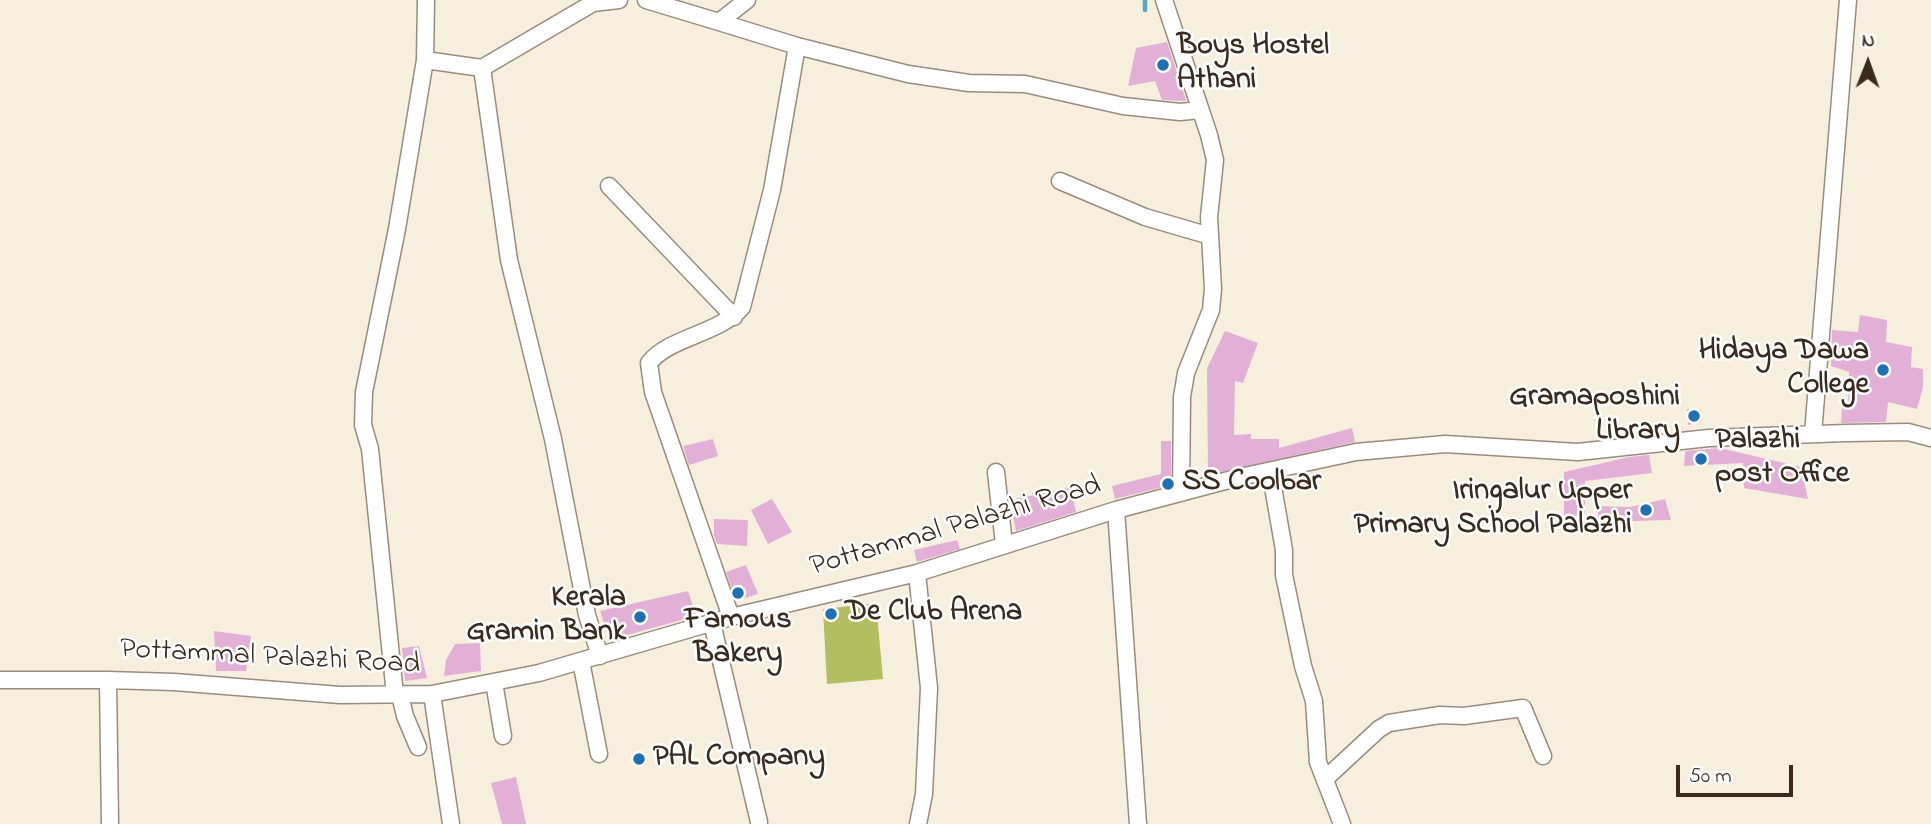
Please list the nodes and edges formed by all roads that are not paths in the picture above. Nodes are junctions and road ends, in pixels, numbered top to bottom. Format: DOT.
graph roads {
  1 [pos="426,0"];
  2 [pos="619,0"];
  3 [pos="646,0"];
  4 [pos="747,0"];
  5 [pos="1164,0"];
  6 [pos="1848,0"];
  7 [pos="719,22"];
  8 [pos="796,46"];
  9 [pos="425,60"];
  10 [pos="482,68"];
  11 [pos="1200,110"];
  12 [pos="1060,181"];
  13 [pos="609,186"];
  14 [pos="1210,236"];
  15 [pos="734,317"];
  16 [pos="1813,434"];
  17 [pos="1931,438"];
  18 [pos="1278,469"];
  19 [pos="996,472"];
  20 [pos="1181,493"];
  21 [pos="1116,510"];
  22 [pos="1004,544"];
  23 [pos="917,573"];
  24 [pos="731,617"];
  25 [pos="712,623"];
  26 [pos="600,656"];
  27 [pos="581,661"];
  28 [pos="0,680"];
  29 [pos="108,680"];
  30 [pos="494,682"];
  31 [pos="432,694"];
  32 [pos="398,695"];
  33 [pos="503,736"];
  34 [pos="418,747"];
  35 [pos="599,754"];
  36 [pos="1543,755"];
  37 [pos="1325,779"];
  38 [pos="759,822"];
  39 [pos="110,824"];
  40 [pos="451,824"];
  41 [pos="918,824"];
  42 [pos="1138,824"];
  43 [pos="1342,824"];
  1 -- 9 [label="street"];
  2 -- 10 [label="street"];
  3 -- 7 [label="street"];
  4 -- 7 [label="street"];
  5 -- 11 [label="street"];
  6 -- 16 [label="street"];
  7 -- 8 [label="street"];
  8 -- 11 [label="street"];
  8 -- 15 [label="street"];
  9 -- 10 [label="street"];
  9 -- 32 [label="street"];
  10 -- 26 [label="street"];
  11 -- 14 [label="street"];
  12 -- 14 [label="street"];
  13 -- 15 [label="street"];
  14 -- 20 [label="street"];
  15 -- 24 [label="street"];
  16 -- 17 [label="street, Pottammal Palazhi Road"];
  16 -- 18 [label="street, Pottammal Palazhi Road"];
  18 -- 20 [label="street, Pottammal Palazhi Road"];
  18 -- 37 [label="street"];
  19 -- 22 [label="street"];
  20 -- 21 [label="street, Pottammal Palazhi Road"];
  21 -- 22 [label="street, Pottammal Palazhi Road"];
  21 -- 42 [label="street"];
  22 -- 23 [label="street, Pottammal Palazhi Road"];
  23 -- 24 [label="street, Pottammal Palazhi Road"];
  23 -- 41 [label="street"];
  24 -- 25 [label="street, Pottammal Palazhi Road"];
  25 -- 26 [label="street, Pottammal Palazhi Road"];
  25 -- 38 [label="street"];
  26 -- 27 [label="street, Pottammal Palazhi Road"];
  27 -- 30 [label="street, Pottammal Palazhi Road"];
  27 -- 35 [label="street"];
  28 -- 29 [label="street, Pottammal Palazhi Road"];
  29 -- 32 [label="street, Pottammal Palazhi Road"];
  29 -- 39 [label="street"];
  30 -- 31 [label="street, Pottammal Palazhi Road"];
  30 -- 33 [label="street"];
  31 -- 32 [label="street, Pottammal Palazhi Road"];
  31 -- 40 [label="street"];
  32 -- 34 [label="street"];
  36 -- 37 [label="street"];
  37 -- 43 [label="street"];
}
